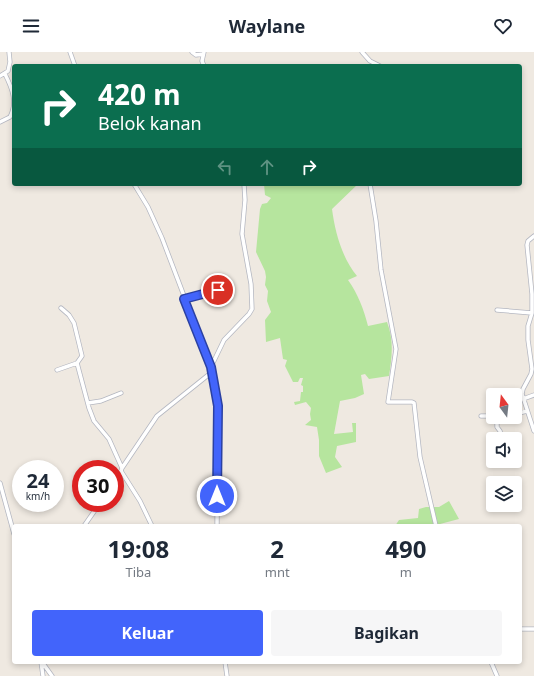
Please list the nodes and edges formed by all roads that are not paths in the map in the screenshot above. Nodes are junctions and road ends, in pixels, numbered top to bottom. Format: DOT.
graph roads {
  1 [pos="9,52"];
  2 [pos="70,52"];
  3 [pos="192,52"];
  4 [pos="362,52"];
  5 [pos="203,53"];
  6 [pos="73,64"];
  7 [pos="203,64"];
  8 [pos="376,64"];
  9 [pos="0,76"];
  10 [pos="6,76"];
  11 [pos="12,90"];
  12 [pos="12,114"];
  13 [pos="0,122"];
  14 [pos="135,186"];
  15 [pos="244,186"];
  16 [pos="370,186"];
  17 [pos="534,236"];
  18 [pos="218,290"];
  19 [pos="184,299"];
  20 [pos="61,308"];
  21 [pos="497,310"];
  22 [pos="532,313"];
  23 [pos="77,362"];
  24 [pos="211,367"];
  25 [pos="57,370"];
  26 [pos="212,372"];
  27 [pos="121,393"];
  28 [pos="534,395"];
  29 [pos="523,399"];
  30 [pos="88,403"];
  31 [pos="527,411"];
  32 [pos="522,412"];
  33 [pos="481,416"];
  34 [pos="486,416"];
  35 [pos="534,431"];
  36 [pos="117,460"];
  37 [pos="124,466"];
  38 [pos="124,475"];
  39 [pos="0,483"];
  40 [pos="94,512"];
  41 [pos="85,524"];
  42 [pos="151,524"];
  43 [pos="217,524"];
  44 [pos="436,524"];
  45 [pos="12,527"];
  46 [pos="522,629"];
  47 [pos="534,629"];
  48 [pos="42,664"];
  49 [pos="43,664"];
  50 [pos="225,664"];
  51 [pos="492,664"];
  52 [pos="43,676"];
  53 [pos="52,676"];
  54 [pos="226,676"];
  55 [pos="497,676"];
  1 -- 10 [label="street"];
  2 -- 6 [label="street"];
  3 -- 5 [label="street"];
  4 -- 8 [label="street"];
  5 -- 7 [label="street"];
  9 -- 10 [label="street"];
  10 -- 11 [label="street"];
  12 -- 13 [label="street"];
  14 -- 19 [label="street"];
  15 -- 24 [label="street"];
  16 -- 44 [label="street"];
  17 -- 22 [label="street"];
  18 -- 19 [label="street"];
  19 -- 24 [label="street"];
  20 -- 23 [label="street"];
  21 -- 22 [label="street"];
  22 -- 29 [label="street"];
  23 -- 25 [label="street"];
  23 -- 30 [label="street"];
  24 -- 26 [label="street"];
  26 -- 37 [label="street"];
  26 -- 43 [label="street"];
  27 -- 30 [label="street"];
  28 -- 29 [label="street"];
  29 -- 31 [label="street"];
  30 -- 36 [label="street"];
  31 -- 32 [label="street"];
  31 -- 35 [label="street"];
  33 -- 34 [label="street"];
  38 -- 42 [label="street"];
  39 -- 45 [label="street"];
  40 -- 41 [label="street"];
  46 -- 47 [label="street"];
  48 -- 52 [label="street"];
  49 -- 53 [label="street"];
  50 -- 54 [label="street"];
  51 -- 55 [label="street"];
}
